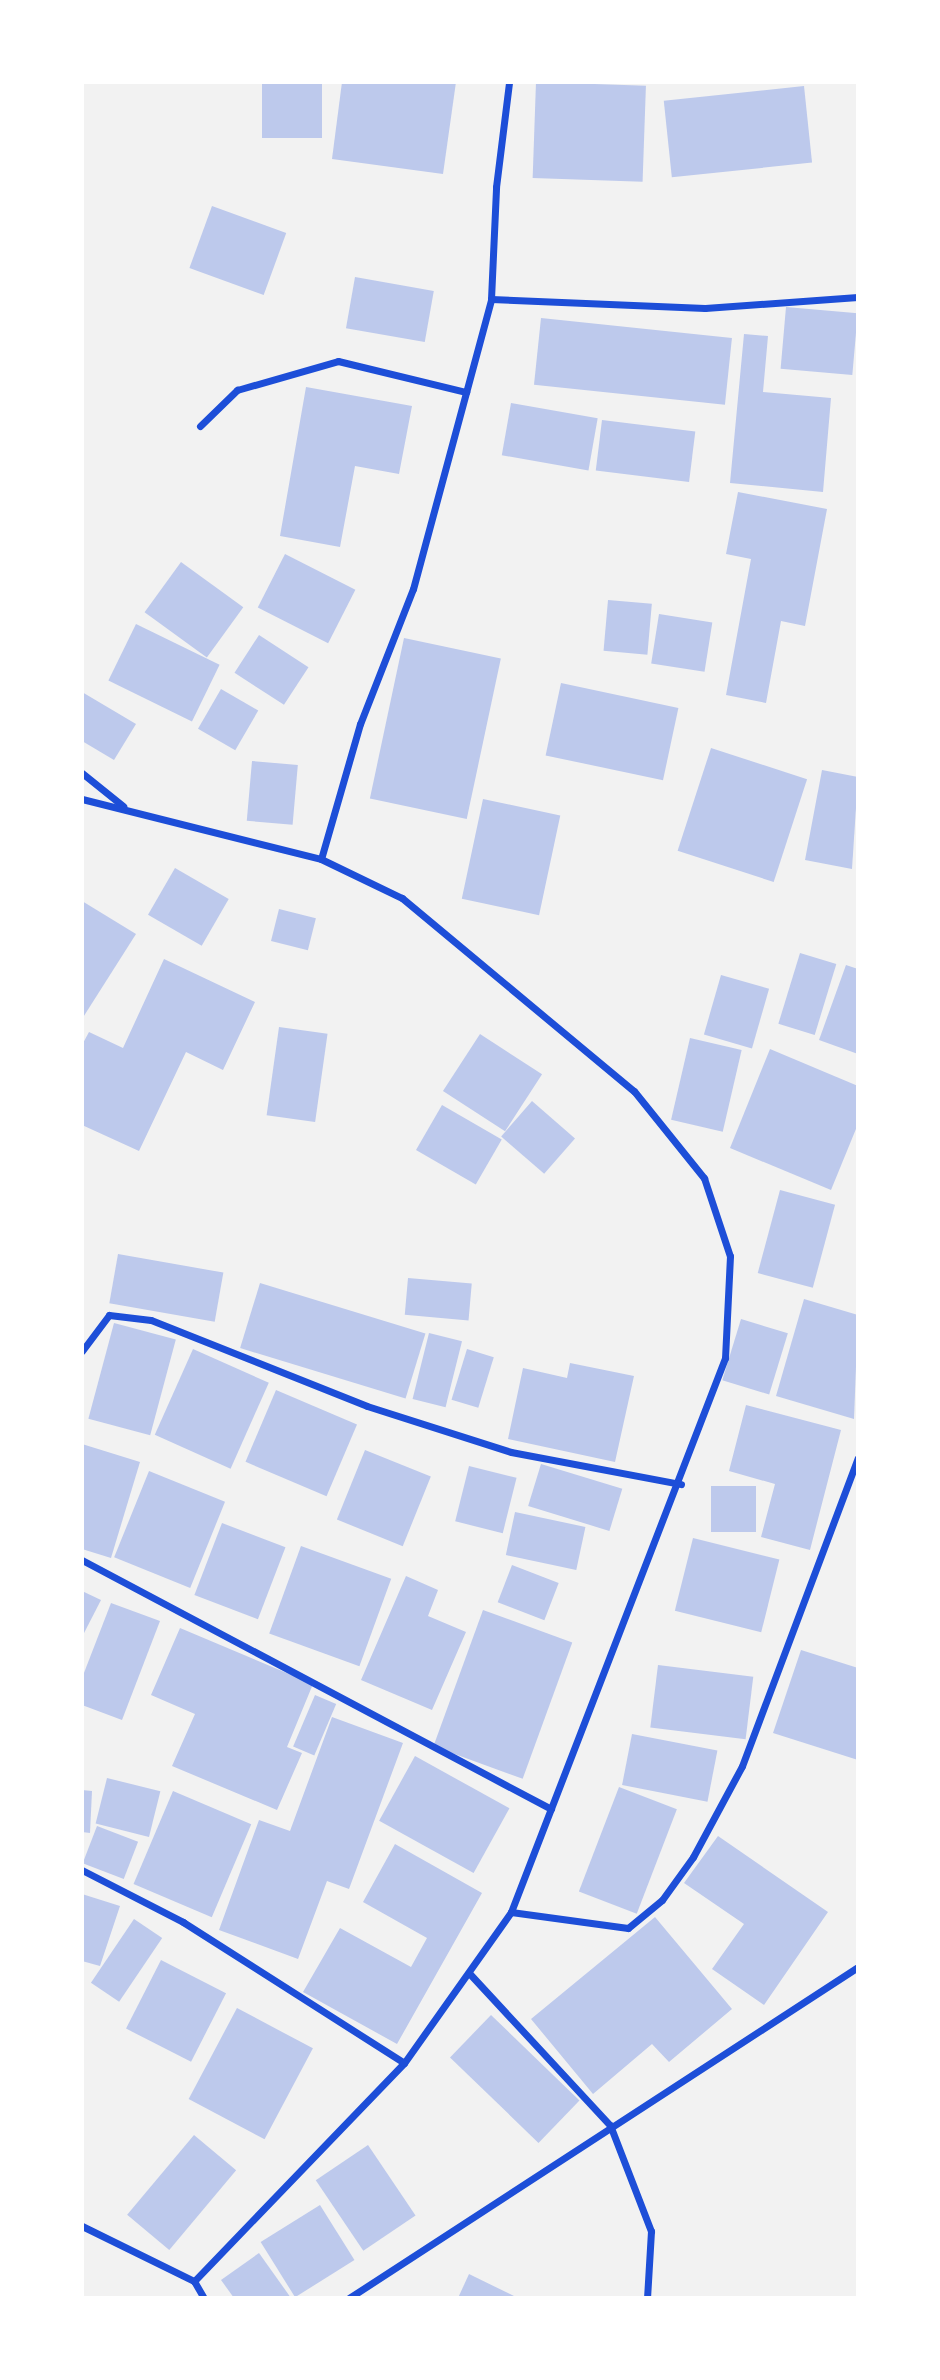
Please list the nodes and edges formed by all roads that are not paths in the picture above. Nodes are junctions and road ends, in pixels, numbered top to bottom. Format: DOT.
graph roads {
  1 [pos="509,82"];
  2 [pos="858,297"];
  3 [pos="491,299"];
  4 [pos="466,392"];
  5 [pos="200,426"];
  6 [pos="82,773"];
  7 [pos="82,799"];
  8 [pos="127,809"];
  9 [pos="321,859"];
  10 [pos="82,1351"];
  11 [pos="858,1458"];
  12 [pos="681,1484"];
  13 [pos="82,1560"];
  14 [pos="551,1809"];
  15 [pos="82,1870"];
  16 [pos="511,1912"];
  17 [pos="858,1968"];
  18 [pos="469,1973"];
  19 [pos="404,2063"];
  20 [pos="611,2125"];
  21 [pos="82,2226"];
  22 [pos="194,2281"];
  23 [pos="204,2298"];
  24 [pos="349,2298"];
  25 [pos="647,2298"];
  1 -- 3 [label="street"];
  2 -- 3 [label="street"];
  3 -- 4 [label="street"];
  4 -- 5 [label="street"];
  4 -- 9 [label="street"];
  6 -- 8 [label="street"];
  7 -- 8 [label="street"];
  8 -- 9 [label="street"];
  9 -- 12 [label="street"];
  10 -- 12 [label="street"];
  11 -- 16 [label="street"];
  12 -- 14 [label="street"];
  13 -- 14 [label="street"];
  14 -- 16 [label="street"];
  15 -- 19 [label="street"];
  16 -- 18 [label="street"];
  17 -- 20 [label="street"];
  18 -- 19 [label="street"];
  18 -- 20 [label="street"];
  19 -- 22 [label="street"];
  20 -- 24 [label="street"];
  20 -- 25 [label="street"];
  21 -- 22 [label="street"];
  22 -- 23 [label="street"];
}
